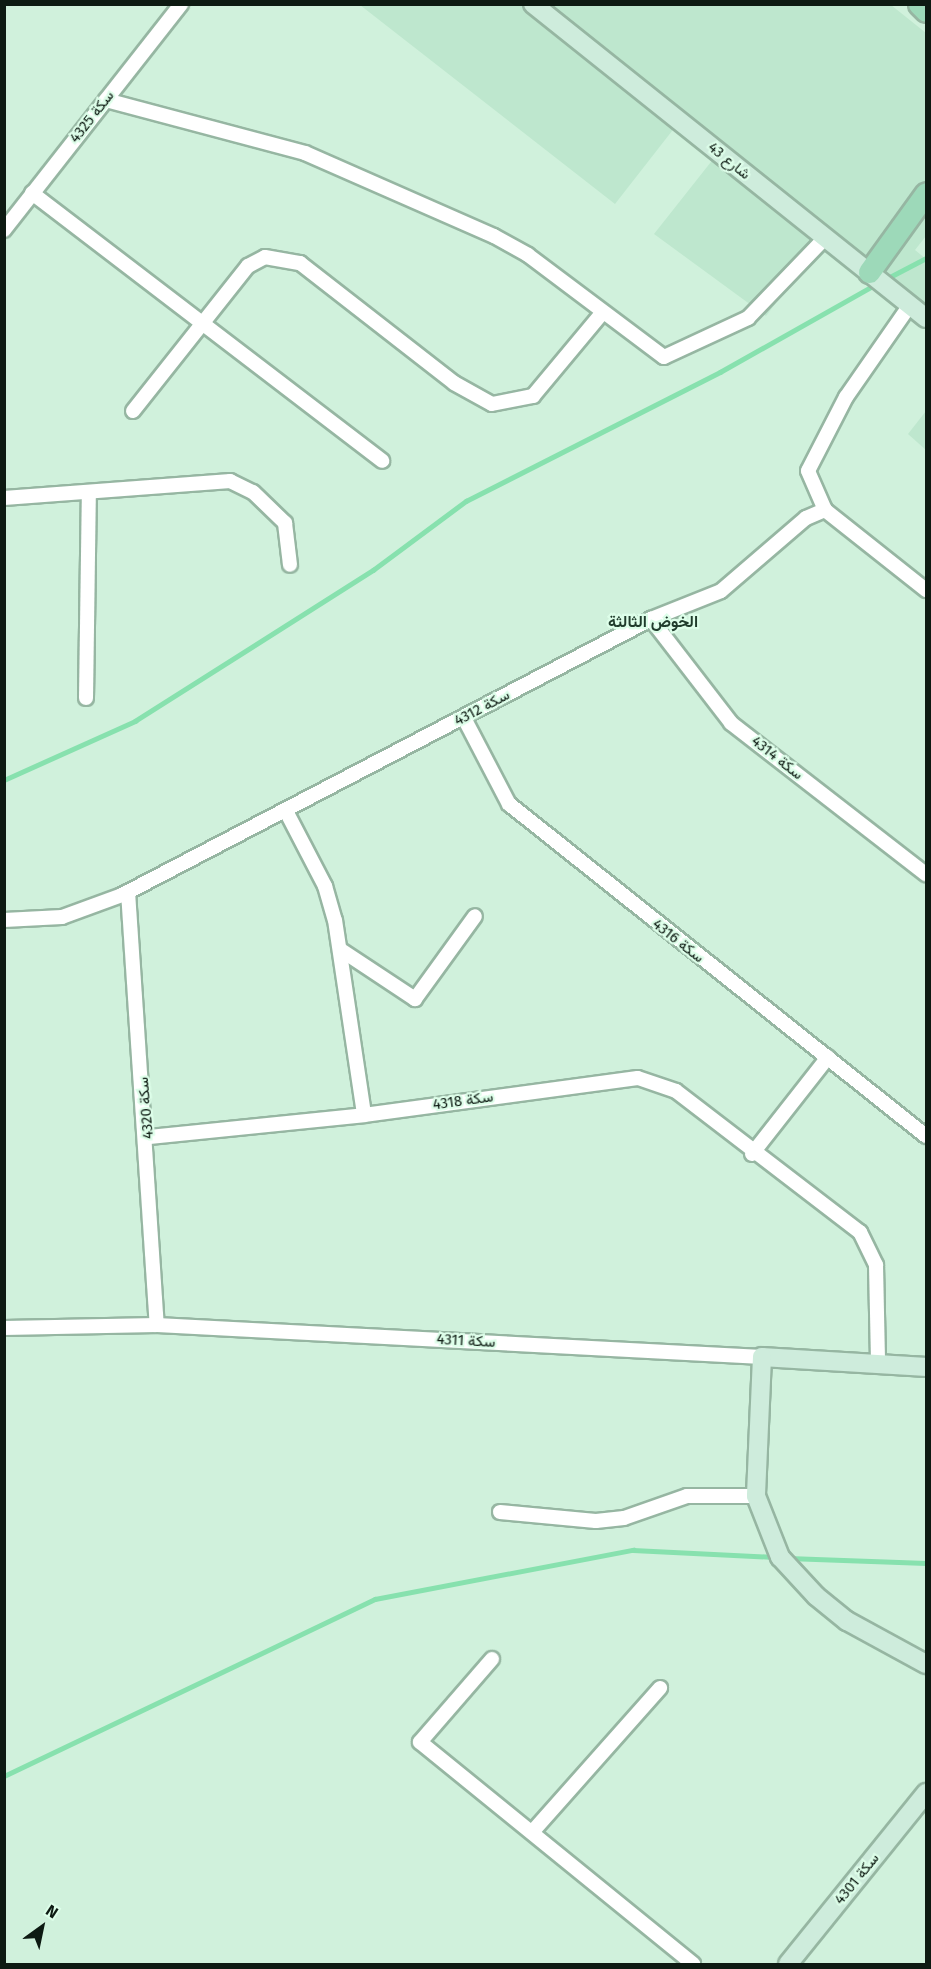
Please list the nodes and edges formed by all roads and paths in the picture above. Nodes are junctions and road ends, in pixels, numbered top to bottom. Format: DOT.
graph roads {
  1 [pos="181,4"];
  2 [pos="533,4"];
  3 [pos="919,4"];
  4 [pos="927,11"];
  5 [pos="105,100"];
  6 [pos="927,193"];
  7 [pos="32,194"];
  8 [pos="4,230"];
  9 [pos="825,238"];
  10 [pos="869,272"];
  11 [pos="910,305"];
  12 [pos="603,312"];
  13 [pos="927,318"];
  14 [pos="200,325"];
  15 [pos="133,411"];
  16 [pos="382,461"];
  17 [pos="89,494"];
  18 [pos="4,498"];
  19 [pos="825,510"];
  20 [pos="290,565"];
  21 [pos="927,590"];
  22 [pos="651,619"];
  23 [pos="86,699"];
  24 [pos="464,718"];
  25 [pos="286,811"];
  26 [pos="927,874"];
  27 [pos="128,892"];
  28 [pos="475,916"];
  29 [pos="4,920"];
  30 [pos="340,950"];
  31 [pos="828,1057"];
  32 [pos="364,1115"];
  33 [pos="927,1136"];
  34 [pos="149,1137"];
  35 [pos="752,1154"];
  36 [pos="157,1325"];
  37 [pos="4,1329"];
  38 [pos="762,1357"];
  39 [pos="878,1363"];
  40 [pos="927,1367"];
  41 [pos="756,1496"];
  42 [pos="500,1512"];
  43 [pos="492,1659"];
  44 [pos="927,1664"];
  45 [pos="660,1689"];
  46 [pos="927,1793"];
  47 [pos="534,1830"];
  48 [pos="693,1965"];
  49 [pos="788,1965"];
  1 -- 5 [label="street, سكة 4325"];
  2 -- 9 [label="street, شارع 43"];
  3 -- 4 [label="main road"];
  5 -- 7 [label="street, سكة 4325"];
  5 -- 12 [label="street"];
  6 -- 10 [label="main road"];
  7 -- 8 [label="street, سكة 4325"];
  7 -- 14 [label="street"];
  9 -- 10 [label="street, شارع 43"];
  9 -- 12 [label="street"];
  10 -- 11 [label="street, شارع 43"];
  11 -- 13 [label="street, شارع 43"];
  11 -- 19 [label="street"];
  12 -- 14 [label="street"];
  14 -- 15 [label="street"];
  14 -- 16 [label="street"];
  17 -- 18 [label="street"];
  17 -- 20 [label="street"];
  17 -- 23 [label="street"];
  19 -- 21 [label="street"];
  19 -- 22 [label="street, سكة 4312"];
  22 -- 24 [label="street, سكة 4312"];
  22 -- 26 [label="street, سكة 4314"];
  24 -- 25 [label="street, سكة 4312"];
  24 -- 31 [label="street, سكة 4316"];
  25 -- 27 [label="street, سكة 4312"];
  25 -- 30 [label="street"];
  27 -- 29 [label="street, سكة 4312"];
  27 -- 34 [label="street, سكة 4320"];
  28 -- 30 [label="street"];
  30 -- 32 [label="street"];
  31 -- 33 [label="street, سكة 4316"];
  31 -- 35 [label="street"];
  32 -- 34 [label="street, سكة 4318"];
  32 -- 35 [label="street, سكة 4318"];
  34 -- 36 [label="street, سكة 4320"];
  35 -- 39 [label="street, سكة 4318"];
  36 -- 37 [label="street, سكة 4311"];
  36 -- 38 [label="street, سكة 4311"];
  38 -- 39 [label="street, سكة 4311"];
  38 -- 41 [label="street"];
  39 -- 40 [label="street, سكة 4311"];
  41 -- 42 [label="street"];
  41 -- 44 [label="street"];
  43 -- 47 [label="street"];
  45 -- 47 [label="street"];
  46 -- 49 [label="street, سكة 4301"];
  47 -- 48 [label="street"];
}
